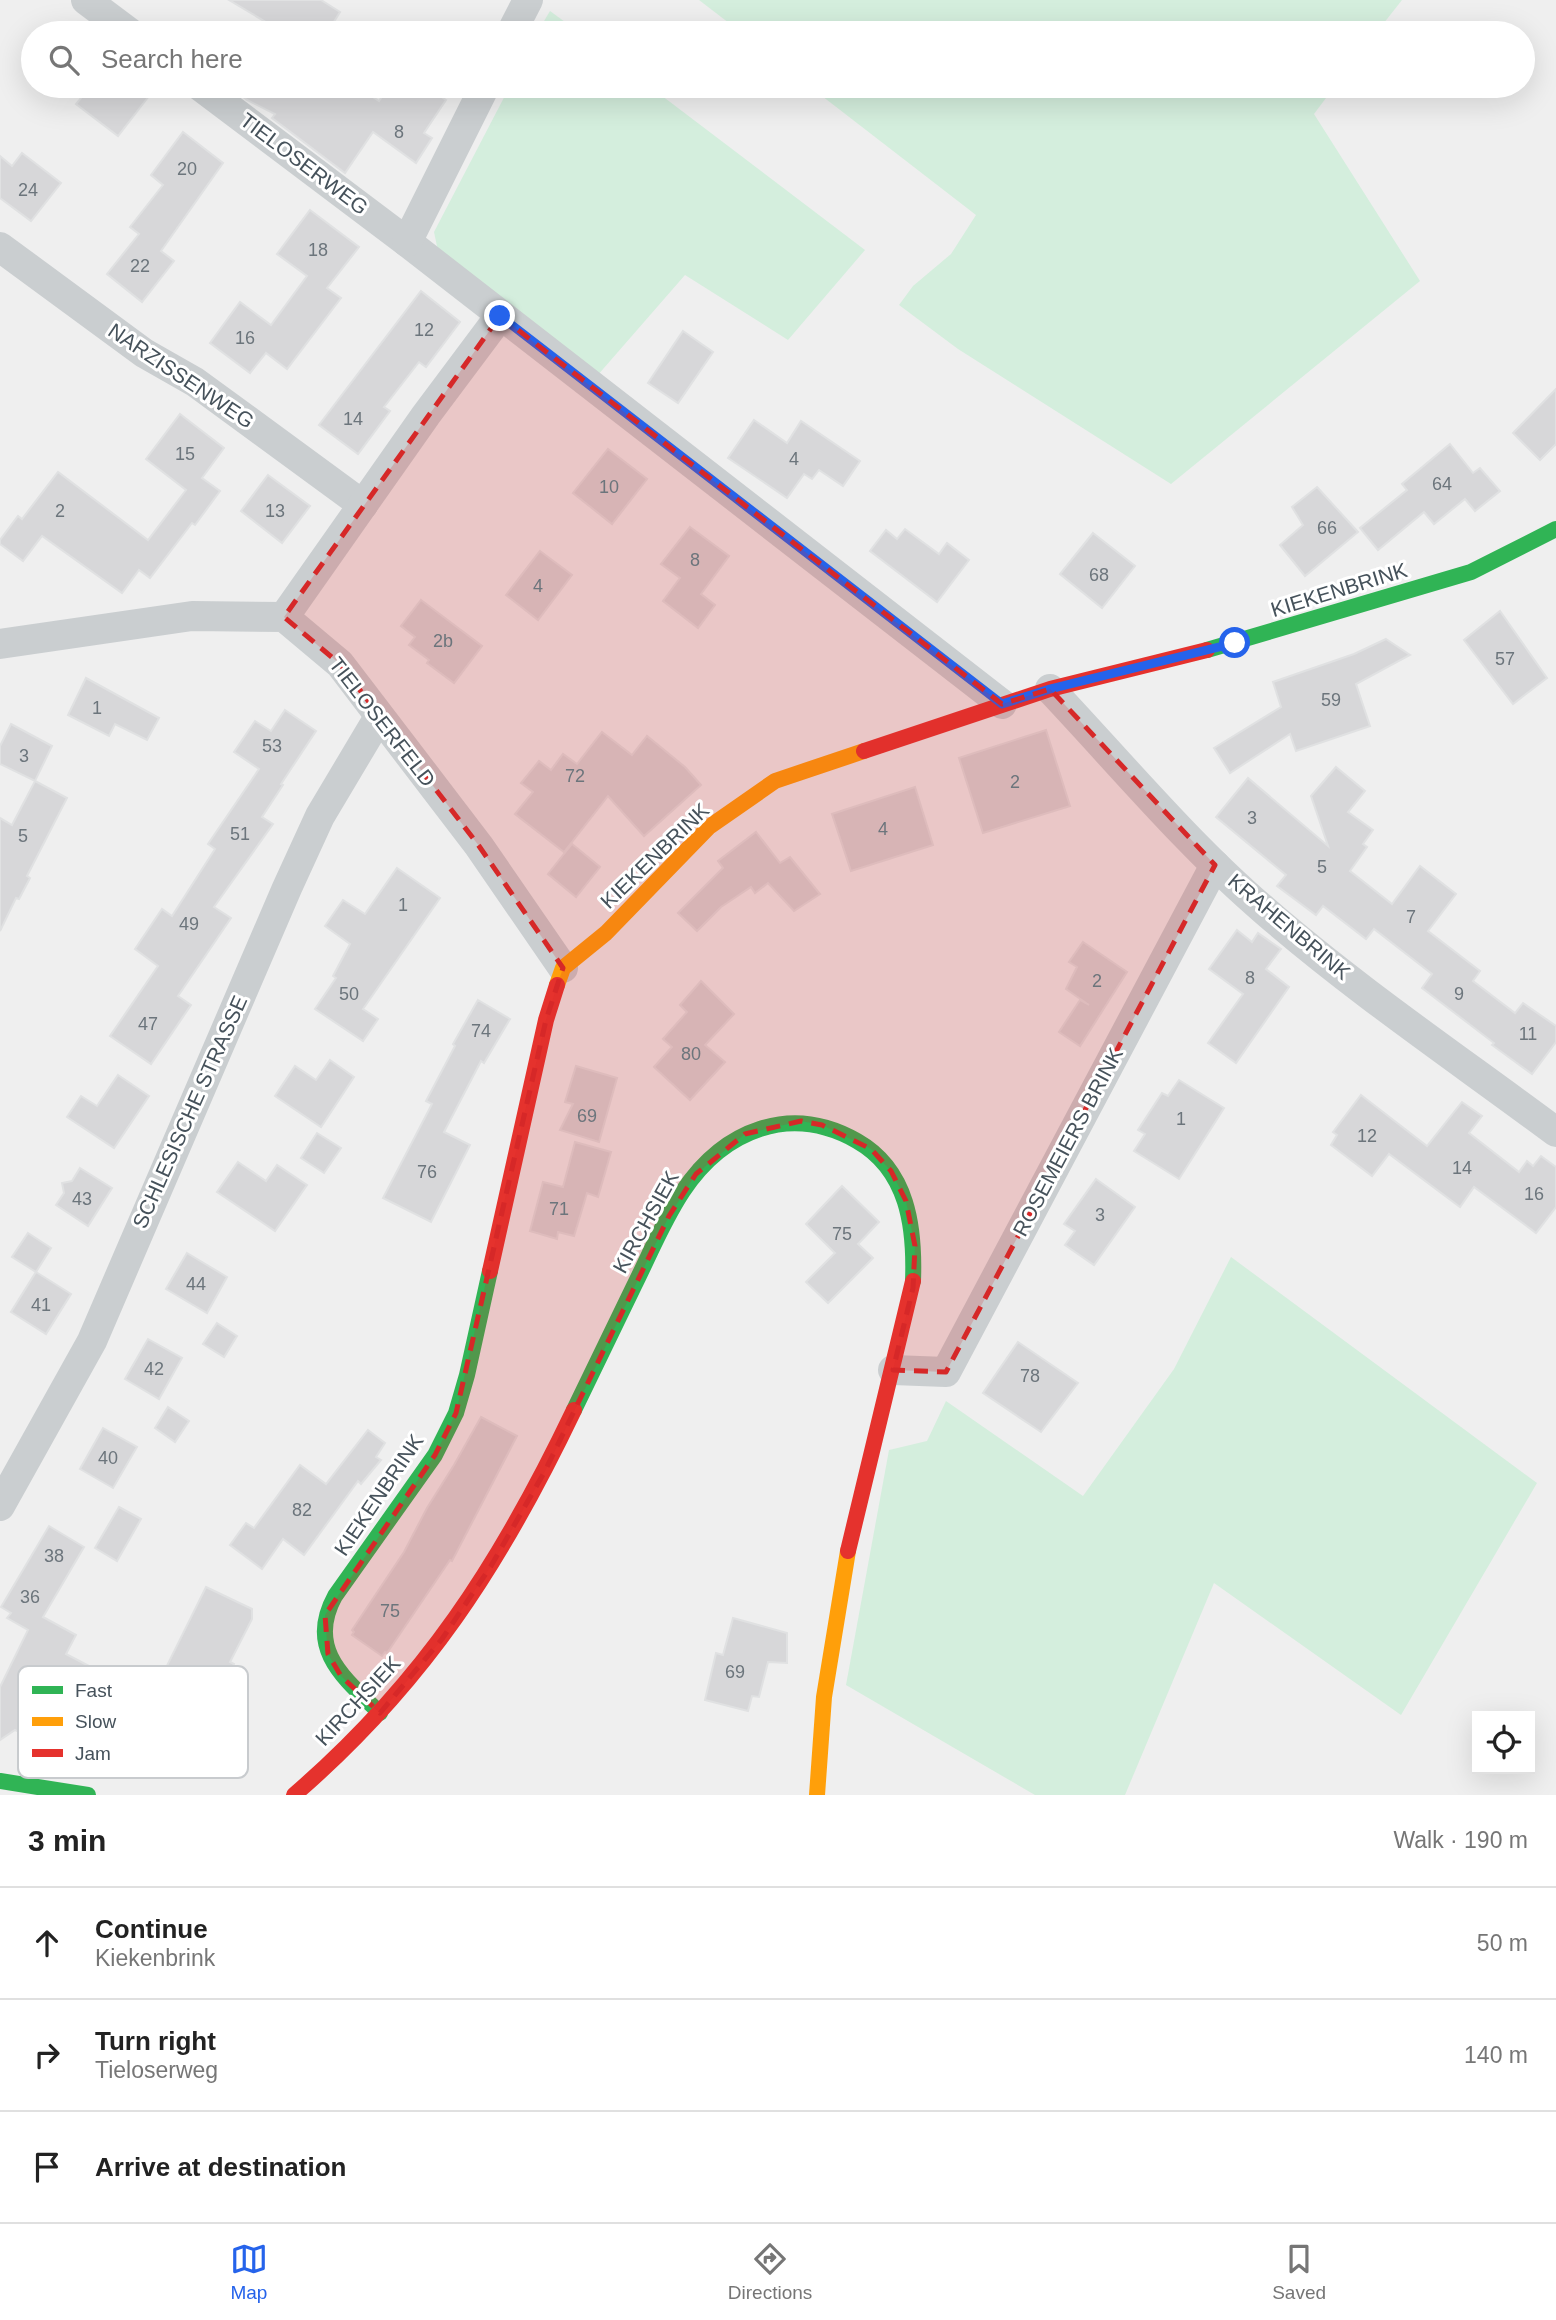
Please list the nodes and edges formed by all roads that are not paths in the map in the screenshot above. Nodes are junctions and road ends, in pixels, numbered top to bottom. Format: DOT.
graph roads {
  1 [pos="86,0"];
  2 [pos="528,0"];
  3 [pos="114,21"];
  4 [pos="517,21"];
  5 [pos="216,98"];
  6 [pos="479,98"];
  7 [pos="407,243"];
  8 [pos="0,247"];
  9 [pos="500,316"];
  10 [pos="363,505"];
  11 [pos="1556,529"];
  12 [pos="284,617"];
  13 [pos="0,644"];
  14 [pos="1050,689"];
  15 [pos="1002,704"];
  16 [pos="379,717"];
  17 [pos="1215,865"];
  18 [pos="563,968"];
  19 [pos="1556,1132"];
  20 [pos="893,1370"];
  21 [pos="0,1506"];
  22 [pos="380,1713"];
  23 [pos="0,1781"];
  24 [pos="88,1795"];
  25 [pos="294,1795"];
  26 [pos="817,1795"];
  1 -- 3 [label="street"];
  2 -- 4 [label="street"];
  5 -- 7 [label="street, TIELOSERWEG"];
  6 -- 7 [label="street"];
  7 -- 9 [label="street, TIELOSERWEG"];
  8 -- 10 [label="street, NARZISSENWEG"];
  9 -- 10 [label="street"];
  9 -- 15 [label="street, TIELOSERWEG"];
  10 -- 12 [label="street"];
  11 -- 14 [label="street, KIEKENBRINK"];
  12 -- 13 [label="street"];
  12 -- 16 [label="street, TIELOSERFELD"];
  14 -- 15 [label="street, KIEKENBRINK"];
  14 -- 17 [label="street, KRAHENBRINK"];
  15 -- 18 [label="street, KIEKENBRINK"];
  16 -- 18 [label="street, TIELOSERFELD"];
  16 -- 21 [label="street, SCHLESISCHE STRASSE"];
  17 -- 19 [label="street, KRAHENBRINK"];
  17 -- 20 [label="street, ROSEMEIERS BRINK"];
  18 -- 22 [label="street, KIEKENBRINK"];
  20 -- 22 [label="street, KIRCHSIEK"];
  20 -- 26 [label="street, KIRCHSIEK"];
  22 -- 25 [label="street, KIRCHSIEK"];
  23 -- 24 [label="street"];
}
